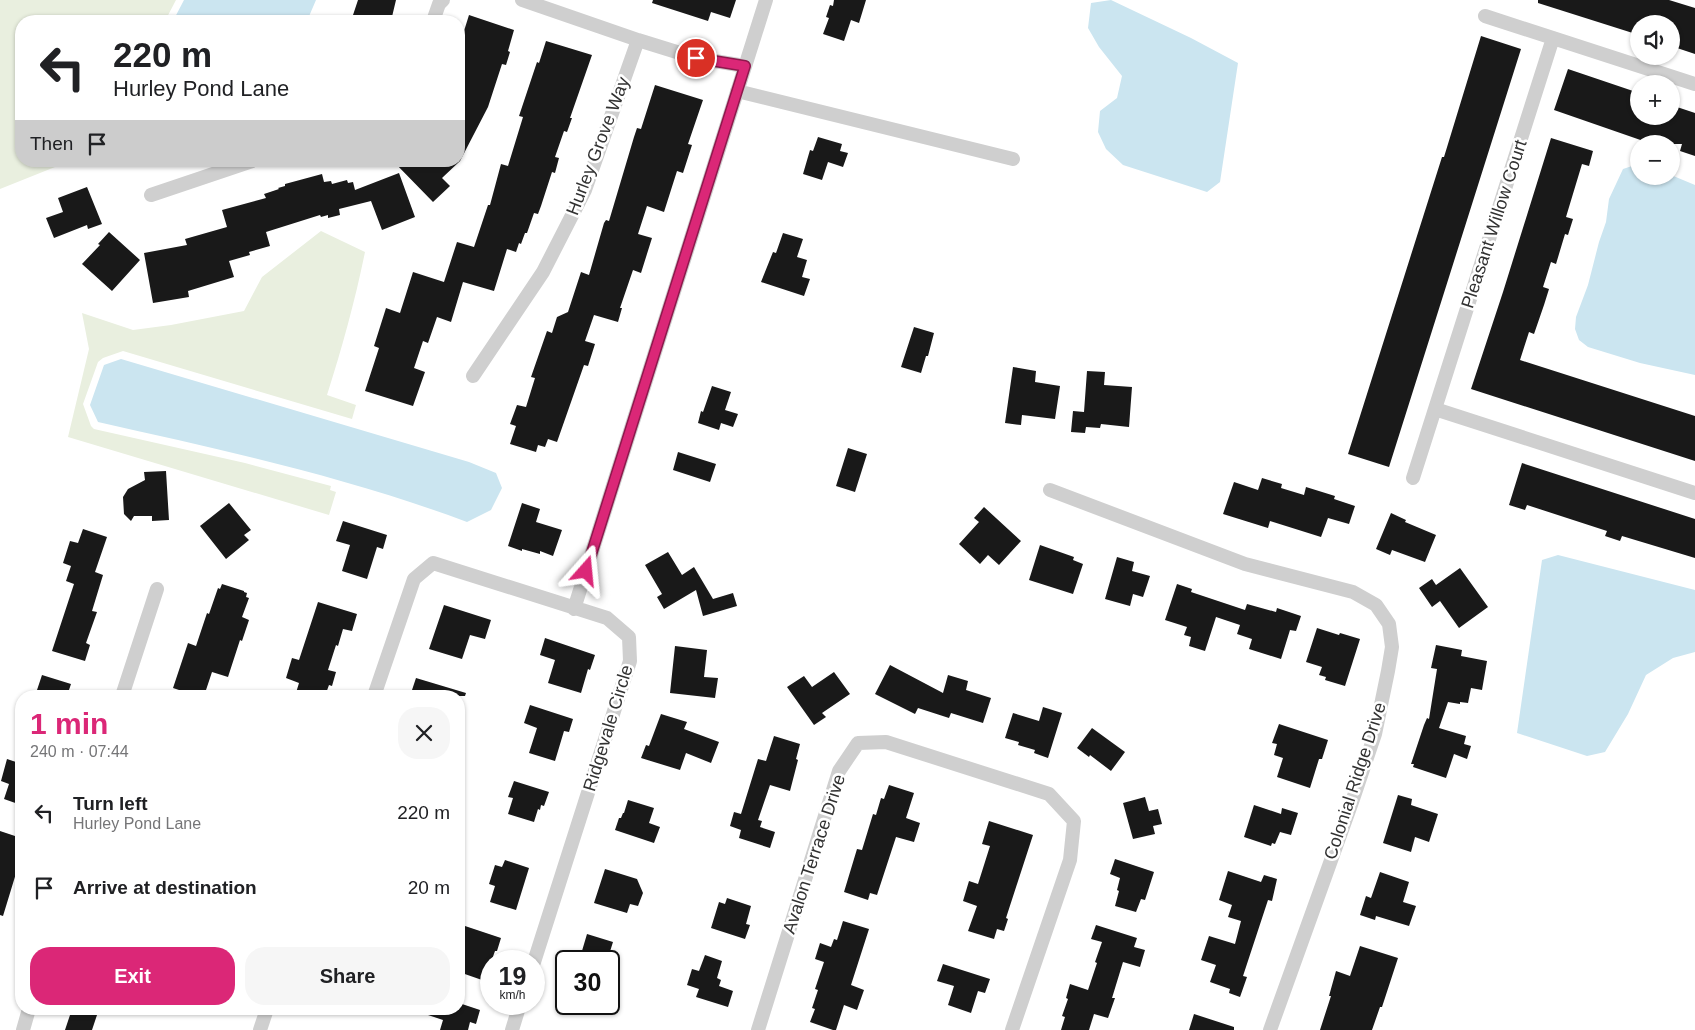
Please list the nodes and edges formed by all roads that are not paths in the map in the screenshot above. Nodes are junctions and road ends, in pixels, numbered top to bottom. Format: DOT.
graph roads {
  1 [pos="443,0"];
  2 [pos="522,0"];
  3 [pos="766,0"];
  4 [pos="435,15"];
  5 [pos="1486,16"];
  6 [pos="1553,38"];
  7 [pos="638,40"];
  8 [pos="745,66"];
  9 [pos="1695,84"];
  10 [pos="737,91"];
  11 [pos="1013,159"];
  12 [pos="234,167"];
  13 [pos="151,195"];
  14 [pos="473,376"];
  15 [pos="1435,409"];
  16 [pos="1413,478"];
  17 [pos="1050,490"];
  18 [pos="1695,493"];
  19 [pos="157,589"];
  20 [pos="574,609"];
  21 [pos="124,690"];
  22 [pos="376,690"];
  23 [pos="538,950"];
  24 [pos="27,1015"];
  25 [pos="265,1015"];
  26 [pos="517,1015"];
  27 [pos="23,1030"];
  28 [pos="260,1030"];
  29 [pos="512,1030"];
  30 [pos="758,1030"];
  31 [pos="1012,1030"];
  32 [pos="1270,1030"];
  1 -- 4 [label="street"];
  2 -- 7 [label="street"];
  3 -- 8 [label="street"];
  5 -- 6 [label="street"];
  6 -- 9 [label="street"];
  6 -- 15 [label="street, Pleasant Willow Court"];
  7 -- 8 [label="street"];
  7 -- 14 [label="street, Hurley Grove Way"];
  8 -- 10 [label="street"];
  10 -- 11 [label="street"];
  10 -- 20 [label="street"];
  12 -- 13 [label="street"];
  15 -- 16 [label="street, Pleasant Willow Court"];
  15 -- 18 [label="street"];
  17 -- 32 [label="street, Colonial Ridge Drive"];
  19 -- 21 [label="street"];
  20 -- 22 [label="street, Ridgevale Circle"];
  20 -- 23 [label="street, Ridgevale Circle"];
  24 -- 27 [label="street"];
  25 -- 28 [label="street"];
  26 -- 29 [label="street"];
  30 -- 31 [label="street, Avalon Terrace Drive"];
}
